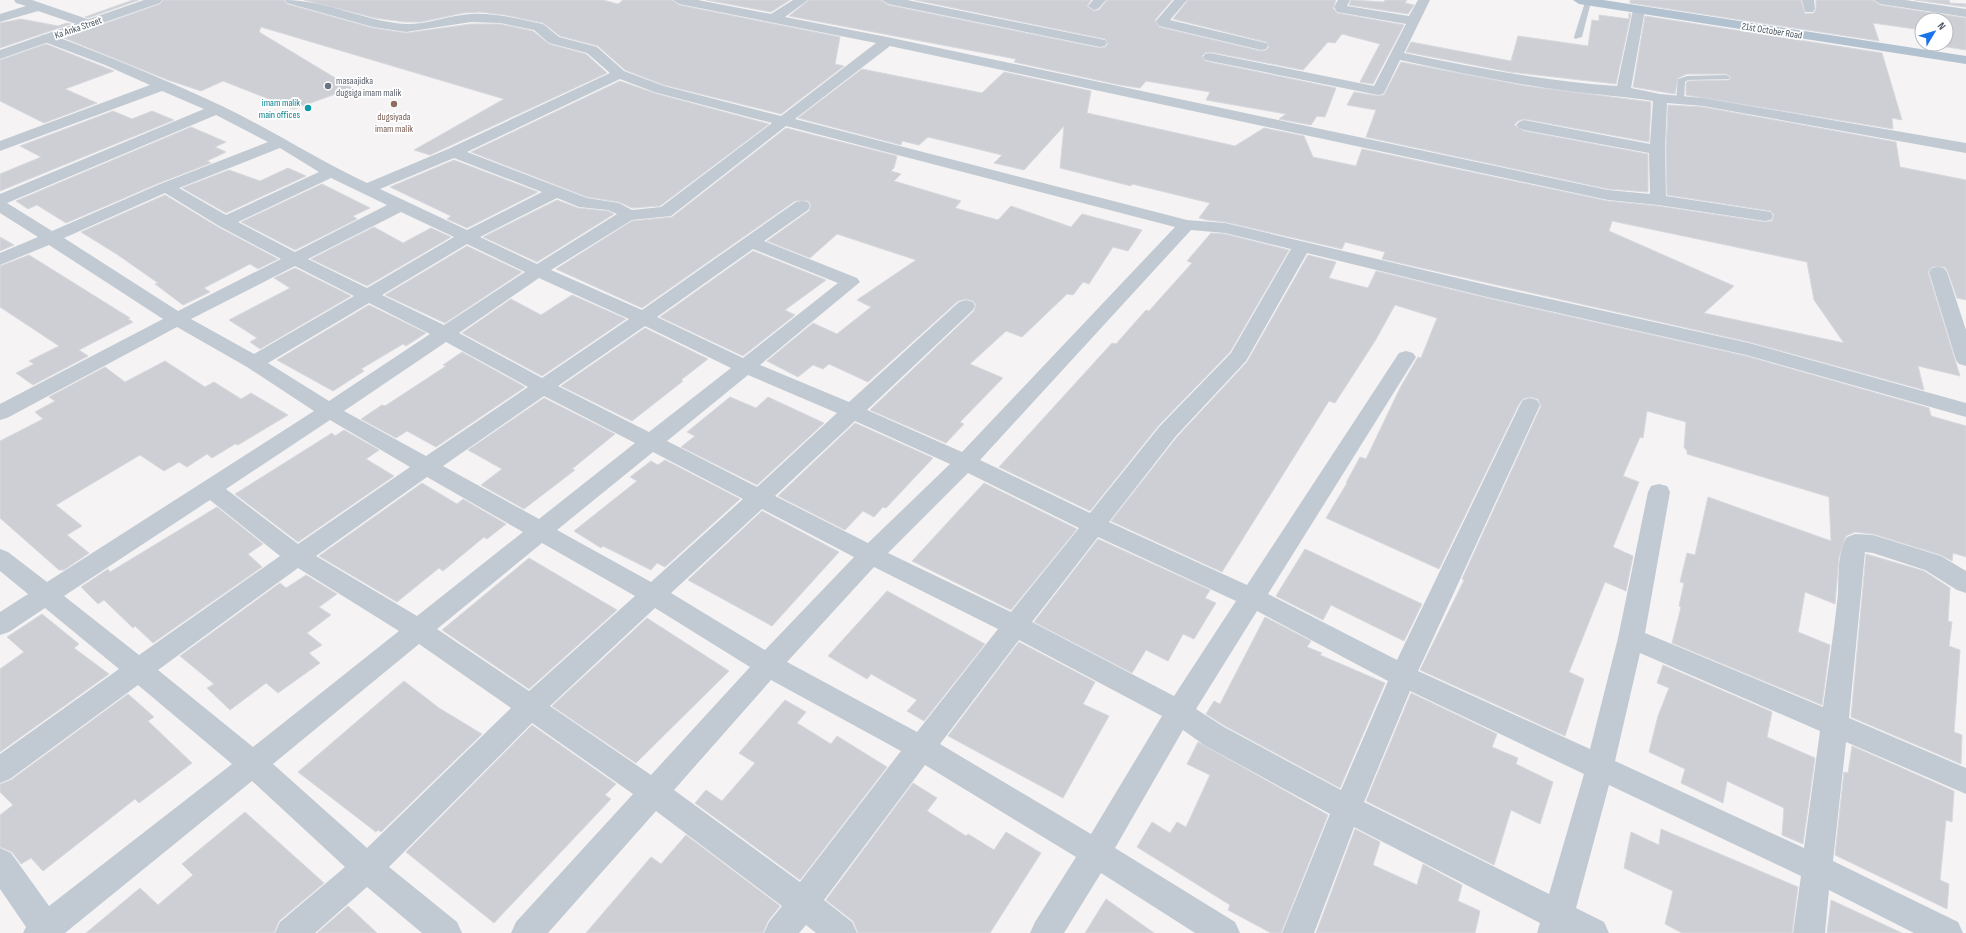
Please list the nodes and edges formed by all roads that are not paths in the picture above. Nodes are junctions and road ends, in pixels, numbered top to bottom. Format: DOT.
graph roads {
  1 [pos="20,0"];
  2 [pos="156,0"];
  3 [pos="291,0"];
  4 [pos="679,0"];
  5 [pos="802,0"];
  6 [pos="888,0"];
  7 [pos="1181,0"];
  8 [pos="1344,0"];
  9 [pos="1424,0"];
  10 [pos="1880,0"];
  11 [pos="1584,1"];
  12 [pos="1633,6"];
  13 [pos="37,7"];
  14 [pos="1966,13"];
  15 [pos="0,18"];
  16 [pos="773,19"];
  17 [pos="1413,21"];
  18 [pos="88,24"];
  19 [pos="1578,37"];
  20 [pos="47,38"];
  21 [pos="887,41"];
  22 [pos="1100,42"];
  23 [pos="1262,46"];
  24 [pos="0,55"];
  25 [pos="1395,55"];
  26 [pos="1210,57"];
  27 [pos="1966,60"];
  28 [pos="619,74"];
  29 [pos="1726,77"];
  30 [pos="164,85"];
  31 [pos="1623,91"];
  32 [pos="1660,98"];
  33 [pos="1680,100"];
  34 [pos="216,109"];
  35 [pos="784,122"];
  36 [pos="1524,125"];
  37 [pos="281,142"];
  38 [pos="0,146"];
  39 [pos="1966,148"];
  40 [pos="1658,150"];
  41 [pos="454,152"];
  42 [pos="331,172"];
  43 [pos="166,187"];
  44 [pos="367,189"];
  45 [pos="555,192"];
  46 [pos="0,200"];
  47 [pos="1658,200"];
  48 [pos="401,205"];
  49 [pos="0,206"];
  50 [pos="802,206"];
  51 [pos="628,215"];
  52 [pos="1765,216"];
  53 [pos="225,222"];
  54 [pos="1187,225"];
  55 [pos="467,237"];
  56 [pos="50,238"];
  57 [pos="751,242"];
  58 [pos="1302,246"];
  59 [pos="294,259"];
  60 [pos="0,260"];
  61 [pos="539,270"];
  62 [pos="1938,272"];
  63 [pos="367,296"];
  64 [pos="966,306"];
  65 [pos="644,318"];
  66 [pos="177,319"];
  67 [pos="446,334"];
  68 [pos="1406,357"];
  69 [pos="1966,360"];
  70 [pos="254,363"];
  71 [pos="746,368"];
  72 [pos="543,387"];
  73 [pos="1530,405"];
  74 [pos="1966,410"];
  75 [pos="329,411"];
  76 [pos="851,411"];
  77 [pos="0,413"];
  78 [pos="652,443"];
  79 [pos="965,462"];
  80 [pos="427,467"];
  81 [pos="210,488"];
  82 [pos="1659,492"];
  83 [pos="760,498"];
  84 [pos="1094,525"];
  85 [pos="540,531"];
  86 [pos="871,555"];
  87 [pos="297,556"];
  88 [pos="0,558"];
  89 [pos="1966,583"];
  90 [pos="653,595"];
  91 [pos="46,596"];
  92 [pos="1253,598"];
  93 [pos="0,625"];
  94 [pos="1016,626"];
  95 [pos="419,630"];
  96 [pos="1631,638"];
  97 [pos="768,665"];
  98 [pos="138,668"];
  99 [pos="1403,676"];
  100 [pos="529,708"];
  101 [pos="1179,712"];
  102 [pos="1833,724"];
  103 [pos="921,748"];
  104 [pos="253,764"];
  105 [pos="1600,766"];
  106 [pos="0,770"];
  107 [pos="1966,781"];
  108 [pos="653,792"];
  109 [pos="1347,808"];
  110 [pos="1096,853"];
  111 [pos="0,862"];
  112 [pos="367,868"];
  113 [pos="1816,868"];
  114 [pos="802,902"];
  115 [pos="1556,924"];
  116 [pos="44,932"];
  117 [pos="291,933"];
  118 [pos="446,933"];
  119 [pos="527,933"];
  120 [pos="780,933"];
  121 [pos="841,933"];
  122 [pos="1046,933"];
  123 [pos="1224,933"];
  124 [pos="1298,933"];
  125 [pos="1593,933"];
  126 [pos="1809,933"];
  127 [pos="1947,933"];
  1 -- 13 [label="street"];
  2 -- 18 [label="street, Ka Anka Street"];
  3 -- 28 [label="street"];
  4 -- 16 [label="street"];
  5 -- 16 [label="street"];
  6 -- 22 [label="street"];
  7 -- 23 [label="street"];
  8 -- 17 [label="street"];
  9 -- 17 [label="street"];
  10 -- 14 [label="street"];
  11 -- 12 [label="main road, 21st October Road"];
  11 -- 19 [label="lane"];
  12 -- 27 [label="main road, 21st October Road"];
  12 -- 31 [label="street"];
  13 -- 15 [label="street"];
  13 -- 18 [label="street"];
  16 -- 21 [label="street"];
  17 -- 25 [label="street"];
  18 -- 20 [label="street, Ka Anka Street"];
  20 -- 24 [label="street, Ka Anka Street"];
  20 -- 30 [label="street"];
  21 -- 35 [label="street"];
  21 -- 47 [label="street"];
  25 -- 26 [label="street"];
  25 -- 31 [label="street"];
  28 -- 35 [label="street"];
  28 -- 41 [label="street"];
  29 -- 33 [label="lane"];
  30 -- 34 [label="street"];
  30 -- 38 [label="street"];
  31 -- 32 [label="street"];
  32 -- 33 [label="street"];
  32 -- 40 [label="street"];
  33 -- 39 [label="street"];
  34 -- 37 [label="street"];
  34 -- 46 [label="street"];
  35 -- 51 [label="street"];
  35 -- 54 [label="street"];
  36 -- 40 [label="street"];
  37 -- 42 [label="street"];
  37 -- 43 [label="street"];
  40 -- 47 [label="street"];
  41 -- 44 [label="street"];
  41 -- 45 [label="street"];
  42 -- 44 [label="street"];
  42 -- 53 [label="street"];
  43 -- 53 [label="street"];
  43 -- 56 [label="street"];
  44 -- 48 [label="street"];
  45 -- 51 [label="street"];
  45 -- 55 [label="street"];
  47 -- 52 [label="street"];
  48 -- 55 [label="street"];
  48 -- 59 [label="street"];
  49 -- 56 [label="street"];
  50 -- 57 [label="street"];
  51 -- 61 [label="street"];
  53 -- 59 [label="street"];
  54 -- 58 [label="street"];
  54 -- 79 [label="street"];
  55 -- 61 [label="street"];
  55 -- 63 [label="street"];
  56 -- 60 [label="street"];
  56 -- 66 [label="street"];
  57 -- 65 [label="street"];
  57 -- 71 [label="street"];
  58 -- 74 [label="street"];
  58 -- 84 [label="street"];
  59 -- 63 [label="street"];
  59 -- 66 [label="street"];
  61 -- 65 [label="street"];
  61 -- 67 [label="street"];
  62 -- 69 [label="street"];
  63 -- 67 [label="street"];
  63 -- 70 [label="street"];
  64 -- 76 [label="street"];
  65 -- 71 [label="street"];
  65 -- 72 [label="street"];
  66 -- 70 [label="street"];
  66 -- 77 [label="street"];
  67 -- 72 [label="street"];
  67 -- 75 [label="street"];
  68 -- 92 [label="street"];
  70 -- 75 [label="street"];
  71 -- 76 [label="street"];
  71 -- 78 [label="street"];
  72 -- 78 [label="street"];
  72 -- 80 [label="street"];
  73 -- 99 [label="street"];
  75 -- 80 [label="street"];
  75 -- 81 [label="street"];
  76 -- 79 [label="street"];
  76 -- 83 [label="street"];
  78 -- 83 [label="street"];
  78 -- 85 [label="street"];
  79 -- 84 [label="street"];
  79 -- 86 [label="street"];
  80 -- 85 [label="street"];
  80 -- 87 [label="street"];
  81 -- 87 [label="street"];
  81 -- 91 [label="street"];
  82 -- 96 [label="street"];
  83 -- 86 [label="street"];
  83 -- 90 [label="street"];
  84 -- 92 [label="street"];
  84 -- 94 [label="street"];
  85 -- 90 [label="street"];
  85 -- 95 [label="street"];
  86 -- 94 [label="street"];
  86 -- 97 [label="street"];
  87 -- 95 [label="street"];
  87 -- 98 [label="street"];
  88 -- 91 [label="street"];
  89 -- 102 [label="street"];
  90 -- 97 [label="street"];
  90 -- 100 [label="street"];
  91 -- 93 [label="street"];
  91 -- 98 [label="street"];
  92 -- 99 [label="street"];
  92 -- 101 [label="street"];
  94 -- 101 [label="street"];
  94 -- 103 [label="street"];
  95 -- 100 [label="street"];
  95 -- 104 [label="street"];
  96 -- 102 [label="street"];
  96 -- 105 [label="street"];
  97 -- 103 [label="street"];
  97 -- 108 [label="street"];
  98 -- 104 [label="street"];
  98 -- 106 [label="street"];
  99 -- 105 [label="street"];
  99 -- 109 [label="street"];
  100 -- 108 [label="street"];
  100 -- 112 [label="street"];
  101 -- 109 [label="street"];
  101 -- 110 [label="street"];
  102 -- 107 [label="street"];
  102 -- 113 [label="street"];
  103 -- 110 [label="street"];
  103 -- 114 [label="street"];
  104 -- 112 [label="street"];
  104 -- 116 [label="street"];
  105 -- 113 [label="street"];
  105 -- 115 [label="street"];
  108 -- 114 [label="street"];
  108 -- 119 [label="street"];
  109 -- 115 [label="street"];
  109 -- 124 [label="street"];
  110 -- 122 [label="street"];
  110 -- 123 [label="street"];
  111 -- 116 [label="street"];
  112 -- 117 [label="street"];
  112 -- 118 [label="street"];
  113 -- 126 [label="street"];
  113 -- 127 [label="street"];
  114 -- 120 [label="street"];
  114 -- 121 [label="street"];
  115 -- 125 [label="street"];
}
